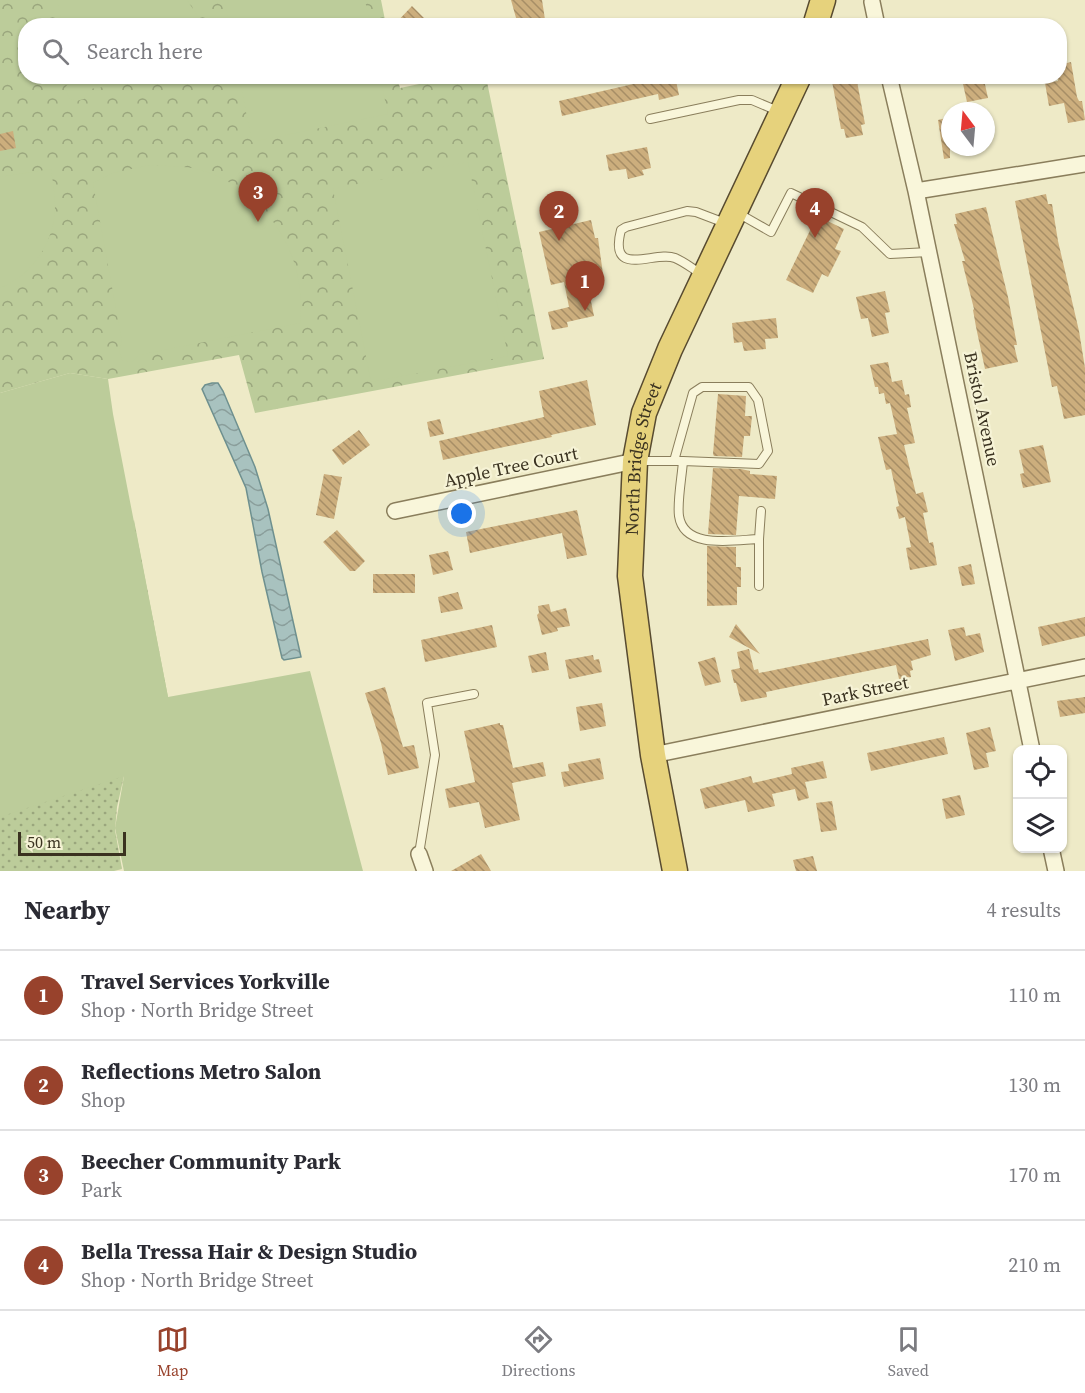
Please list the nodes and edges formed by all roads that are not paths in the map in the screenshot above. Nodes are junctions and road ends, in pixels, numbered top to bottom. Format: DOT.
graph roads {
  1 [pos="823,0"];
  2 [pos="872,2"];
  3 [pos="818,18"];
  4 [pos="875,18"];
  5 [pos="795,84"];
  6 [pos="891,84"];
  7 [pos="782,112"];
  8 [pos="650,119"];
  9 [pos="1084,168"];
  10 [pos="916,191"];
  11 [pos="732,218"];
  12 [pos="929,252"];
  13 [pos="704,276"];
  14 [pos="635,461"];
  15 [pos="674,461"];
  16 [pos="683,461"];
  17 [pos="761,511"];
  18 [pos="395,512"];
  19 [pos="759,539"];
  20 [pos="759,586"];
  21 [pos="1085,667"];
  22 [pos="1018,680"];
  23 [pos="474,694"];
  24 [pos="1031,745"];
  25 [pos="652,755"];
  26 [pos="1053,853"];
  27 [pos="419,854"];
  28 [pos="425,871"];
  29 [pos="675,871"];
  30 [pos="1056,871"];
  1 -- 3 [label="highway"];
  2 -- 4 [label="street"];
  5 -- 7 [label="highway, North Bridge Street"];
  6 -- 10 [label="street, Bristol Avenue"];
  7 -- 8 [label="lane"];
  7 -- 11 [label="highway, North Bridge Street"];
  9 -- 10 [label="street"];
  10 -- 12 [label="street, Bristol Avenue"];
  11 -- 12 [label="lane"];
  11 -- 13 [label="highway, North Bridge Street"];
  11 -- 13 [label="lane"];
  12 -- 22 [label="street, Bristol Avenue"];
  13 -- 14 [label="highway, North Bridge Street"];
  14 -- 15 [label="lane"];
  14 -- 18 [label="street, Apple Tree Court"];
  14 -- 25 [label="highway, North Bridge Street"];
  15 -- 16 [label="lane"];
  15 -- 16 [label="lane"];
  16 -- 19 [label="lane"];
  17 -- 19 [label="lane"];
  19 -- 20 [label="lane"];
  21 -- 22 [label="street, Park Street"];
  22 -- 24 [label="street, Bristol Avenue"];
  22 -- 25 [label="street, Park Street"];
  23 -- 27 [label="lane"];
  25 -- 29 [label="highway, North Bridge Street"];
  26 -- 30 [label="street"];
  27 -- 28 [label="street"];
}
